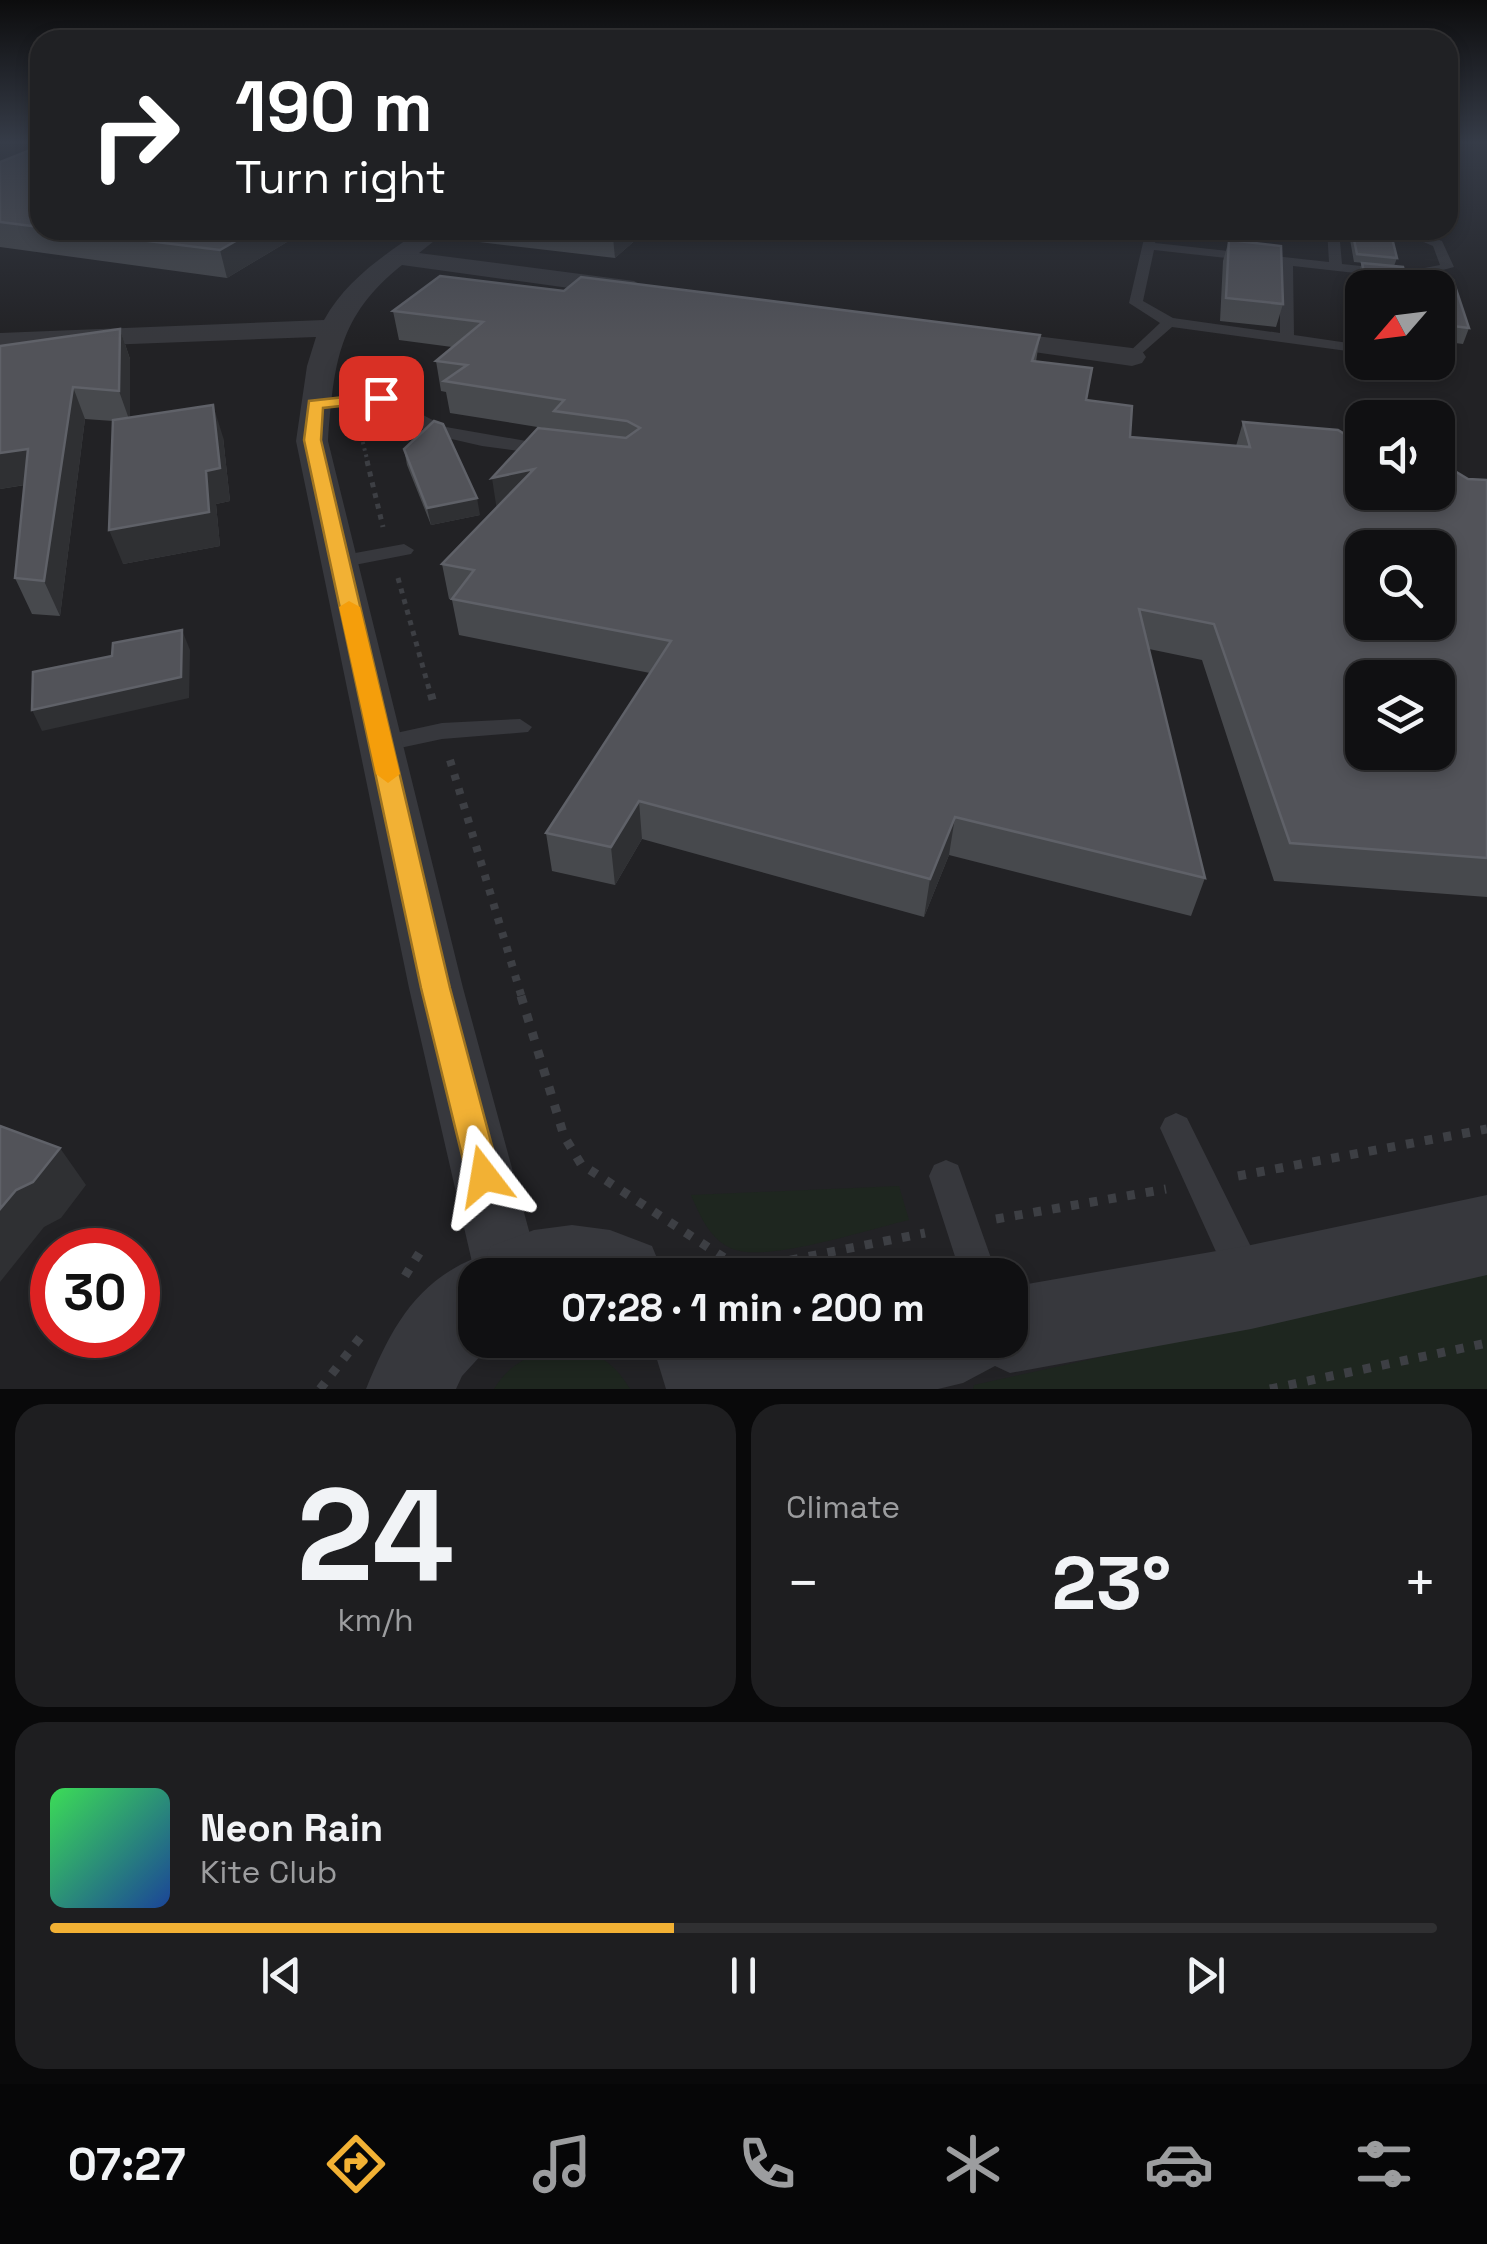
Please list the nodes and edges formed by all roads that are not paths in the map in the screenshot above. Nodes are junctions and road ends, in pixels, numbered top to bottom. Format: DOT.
graph roads {
  1 [pos="421,240"];
  2 [pos="1150,240"];
  3 [pos="1335,240"];
  4 [pos="1427,240"];
  5 [pos="1149,246"];
  6 [pos="396,256"];
  7 [pos="1286,261"];
  8 [pos="1336,267"];
  9 [pos="664,293"];
  10 [pos="1169,322"];
  11 [pos="331,328"];
  12 [pos="956,333"];
  13 [pos="1287,339"];
  14 [pos="0,341"];
  15 [pos="1345,348"];
  16 [pos="1132,357"];
  17 [pos="335,402"];
  18 [pos="573,454"];
  19 [pos="397,552"];
  20 [pos="339,562"];
  21 [pos="520,727"];
  22 [pos="381,744"];
  23 [pos="1176,1128"];
  24 [pos="946,1176"];
  25 [pos="1487,1236"];
  26 [pos="504,1258"];
  27 [pos="974,1258"];
  28 [pos="1251,1286"];
  29 [pos="458,1318"];
  30 [pos="1028,1327"];
  31 [pos="700,1358"];
  32 [pos="888,1358"];
  33 [pos="410,1389"];
  34 [pos="710,1389"];
  35 [pos="726,1389"];
  1 -- 6 [label="street"];
  2 -- 5 [label="lane"];
  3 -- 8 [label="lane"];
  4 -- 8 [label="lane"];
  5 -- 7 [label="lane"];
  5 -- 10 [label="lane"];
  6 -- 9 [label="street"];
  6 -- 11 [label="street"];
  7 -- 8 [label="lane"];
  7 -- 13 [label="lane"];
  10 -- 13 [label="lane"];
  10 -- 16 [label="lane"];
  11 -- 14 [label="street"];
  11 -- 17 [label="street"];
  12 -- 16 [label="street"];
  13 -- 15 [label="lane"];
  17 -- 18 [label="lane"];
  17 -- 20 [label="street"];
  19 -- 20 [label="lane"];
  20 -- 22 [label="street"];
  21 -- 22 [label="lane"];
  22 -- 26 [label="street"];
  23 -- 28 [label="lane"];
  24 -- 27 [label="lane"];
  25 -- 28 [label="street"];
  28 -- 30 [label="street"];
  29 -- 33 [label="street"];
  31 -- 34 [label="street"];
  32 -- 35 [label="street"];
}
